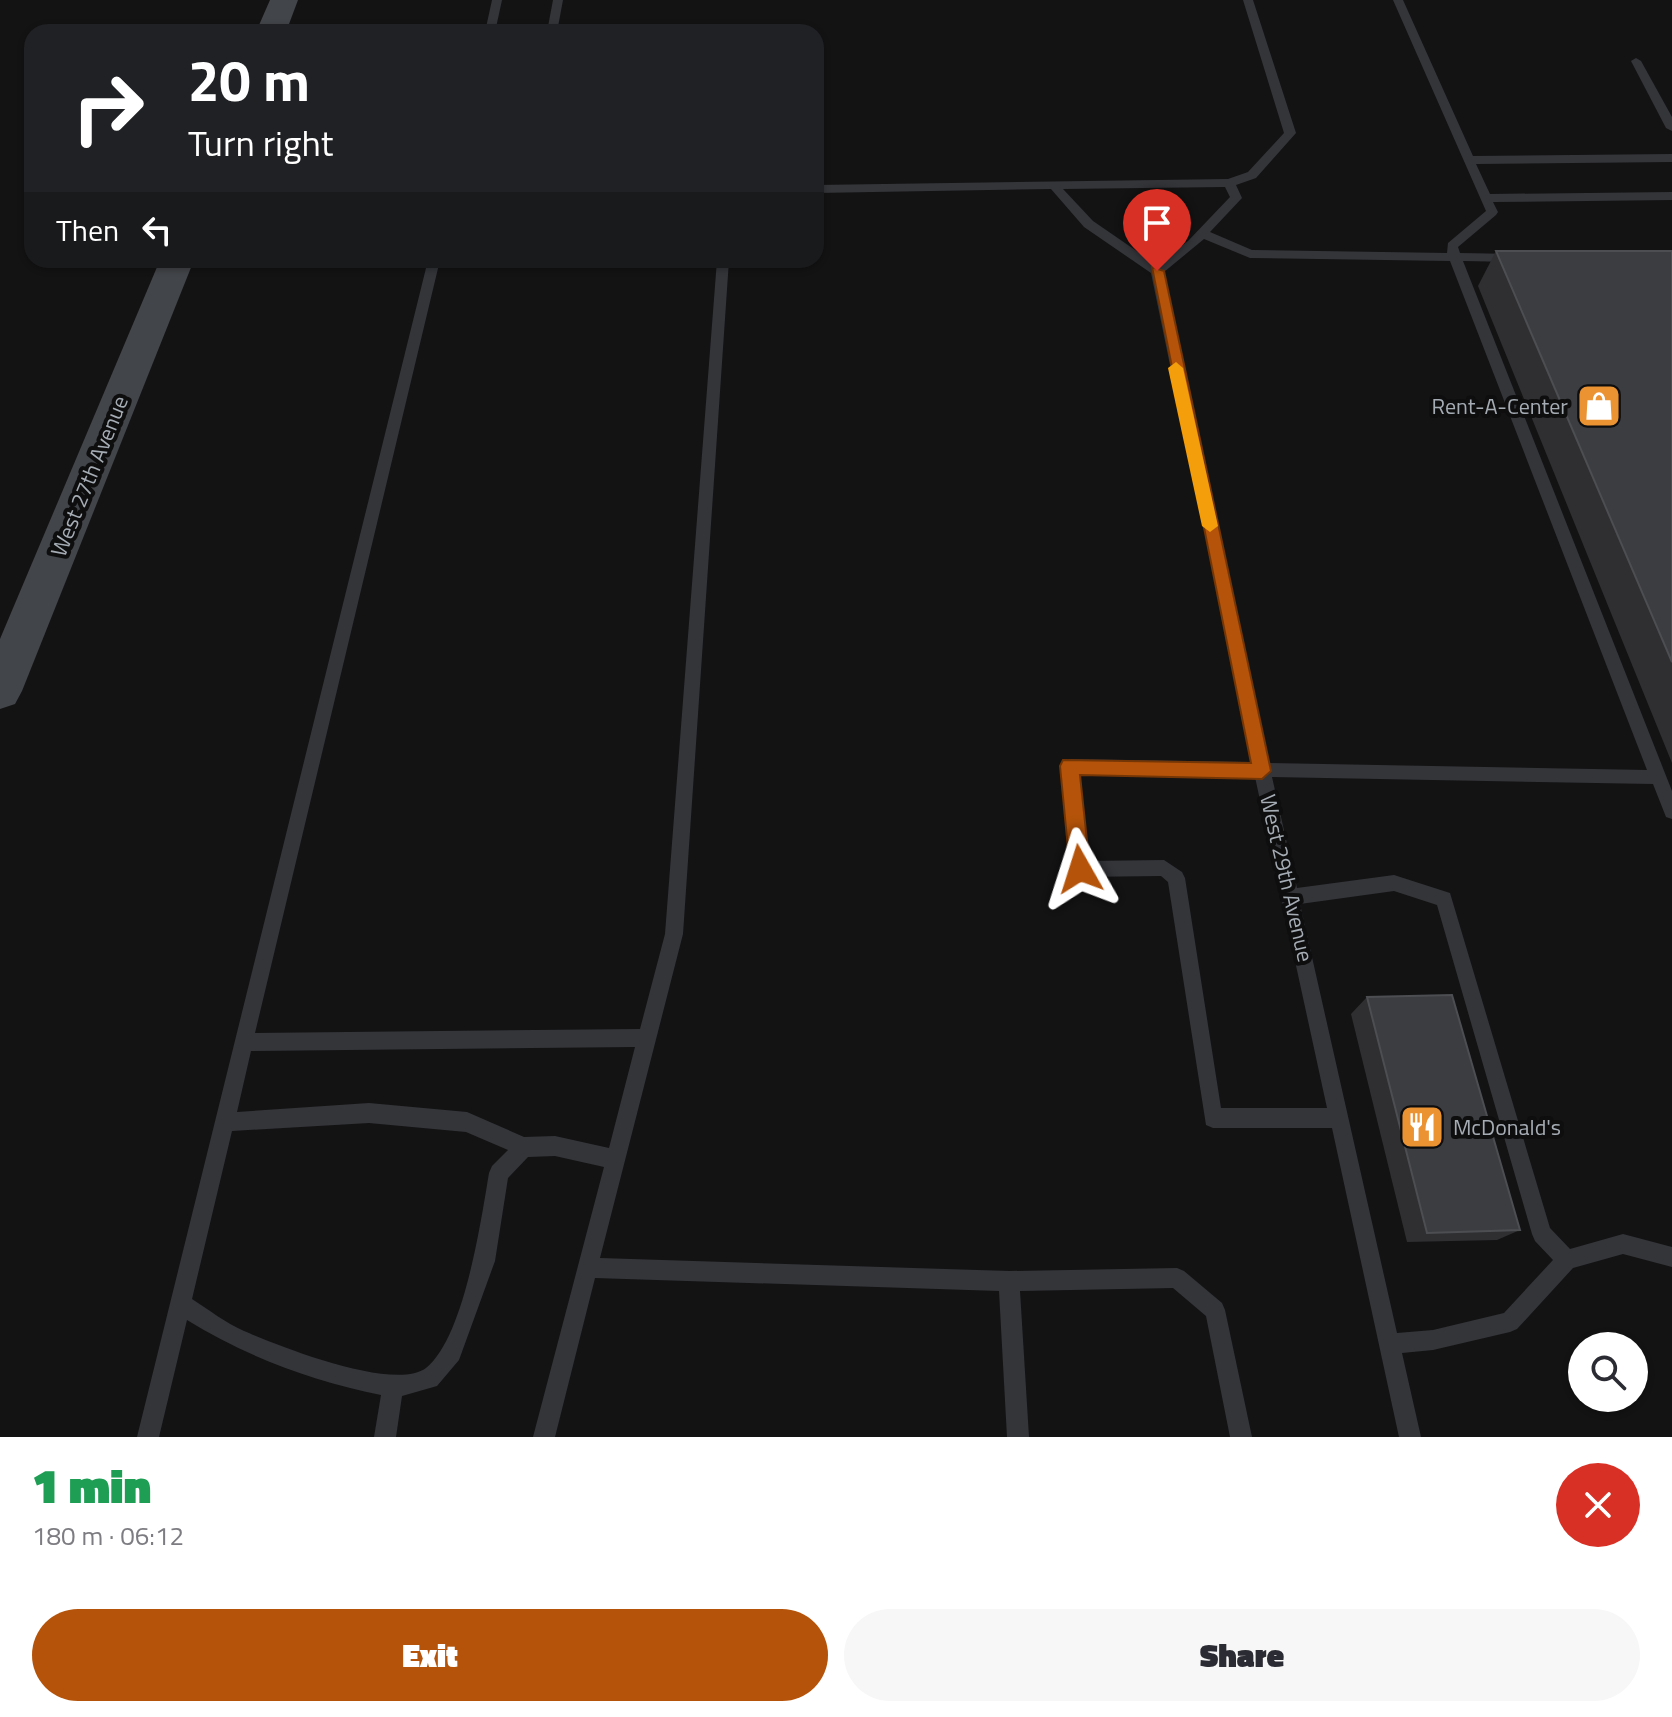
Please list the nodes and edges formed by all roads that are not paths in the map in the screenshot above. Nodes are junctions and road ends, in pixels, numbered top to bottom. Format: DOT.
graph roads {
  1 [pos="284,0"];
  2 [pos="497,0"];
  3 [pos="558,0"];
  4 [pos="1248,0"];
  5 [pos="1398,0"];
  6 [pos="274,24"];
  7 [pos="492,24"];
  8 [pos="554,24"];
  9 [pos="1636,61"];
  10 [pos="1672,128"];
  11 [pos="1672,158"];
  12 [pos="1469,160"];
  13 [pos="1229,183"];
  14 [pos="1055,186"];
  15 [pos="824,189"];
  16 [pos="1672,196"];
  17 [pos="1486,198"];
  18 [pos="1201,233"];
  19 [pos="1454,255"];
  20 [pos="1534,259"];
  21 [pos="174,268"];
  22 [pos="432,268"];
  23 [pos="722,268"];
  24 [pos="1157,271"];
  25 [pos="0,691"];
  26 [pos="1262,771"];
  27 [pos="1658,777"];
  28 [pos="1672,812"];
  29 [pos="1292,897"];
  30 [pos="648,1038"];
  31 [pos="244,1042"];
  32 [pos="1340,1118"];
  33 [pos="225,1122"];
  34 [pos="524,1147"];
  35 [pos="617,1160"];
  36 [pos="1672,1257"];
  37 [pos="1567,1260"];
  38 [pos="589,1268"];
  39 [pos="1009,1281"];
  40 [pos="180,1304"];
  41 [pos="1390,1344"];
  42 [pos="393,1387"];
  43 [pos="148,1437"];
  44 [pos="385,1437"];
  45 [pos="544,1437"];
  46 [pos="1018,1437"];
  47 [pos="1241,1437"];
  48 [pos="1410,1437"];
  1 -- 6 [label="street"];
  2 -- 7 [label="lane"];
  3 -- 8 [label="lane"];
  4 -- 13 [label="lane"];
  5 -- 12 [label="lane"];
  9 -- 10 [label="lane"];
  11 -- 12 [label="lane"];
  12 -- 17 [label="lane"];
  13 -- 14 [label="lane"];
  13 -- 18 [label="lane"];
  14 -- 15 [label="lane"];
  14 -- 24 [label="lane"];
  16 -- 17 [label="lane"];
  17 -- 19 [label="lane"];
  18 -- 19 [label="lane"];
  18 -- 24 [label="lane"];
  19 -- 20 [label="lane"];
  19 -- 27 [label="lane"];
  21 -- 25 [label="street, West 27th Avenue"];
  22 -- 31 [label="lane"];
  23 -- 30 [label="lane"];
  24 -- 26 [label="lane, West 29th Avenue"];
  26 -- 27 [label="lane"];
  26 -- 29 [label="lane, West 29th Avenue"];
  26 -- 32 [label="lane"];
  27 -- 28 [label="lane"];
  29 -- 32 [label="lane, West 29th Avenue"];
  29 -- 37 [label="lane"];
  30 -- 31 [label="lane"];
  30 -- 35 [label="lane"];
  31 -- 33 [label="lane"];
  32 -- 41 [label="lane, West 29th Avenue"];
  33 -- 34 [label="lane"];
  33 -- 40 [label="lane"];
  34 -- 35 [label="lane"];
  34 -- 42 [label="lane"];
  35 -- 38 [label="lane"];
  36 -- 37 [label="lane"];
  37 -- 41 [label="lane"];
  38 -- 39 [label="lane"];
  38 -- 45 [label="lane"];
  39 -- 46 [label="lane"];
  39 -- 47 [label="lane"];
  40 -- 42 [label="lane"];
  40 -- 43 [label="lane"];
  41 -- 48 [label="lane, West 29th Avenue"];
  42 -- 44 [label="lane"];
}
